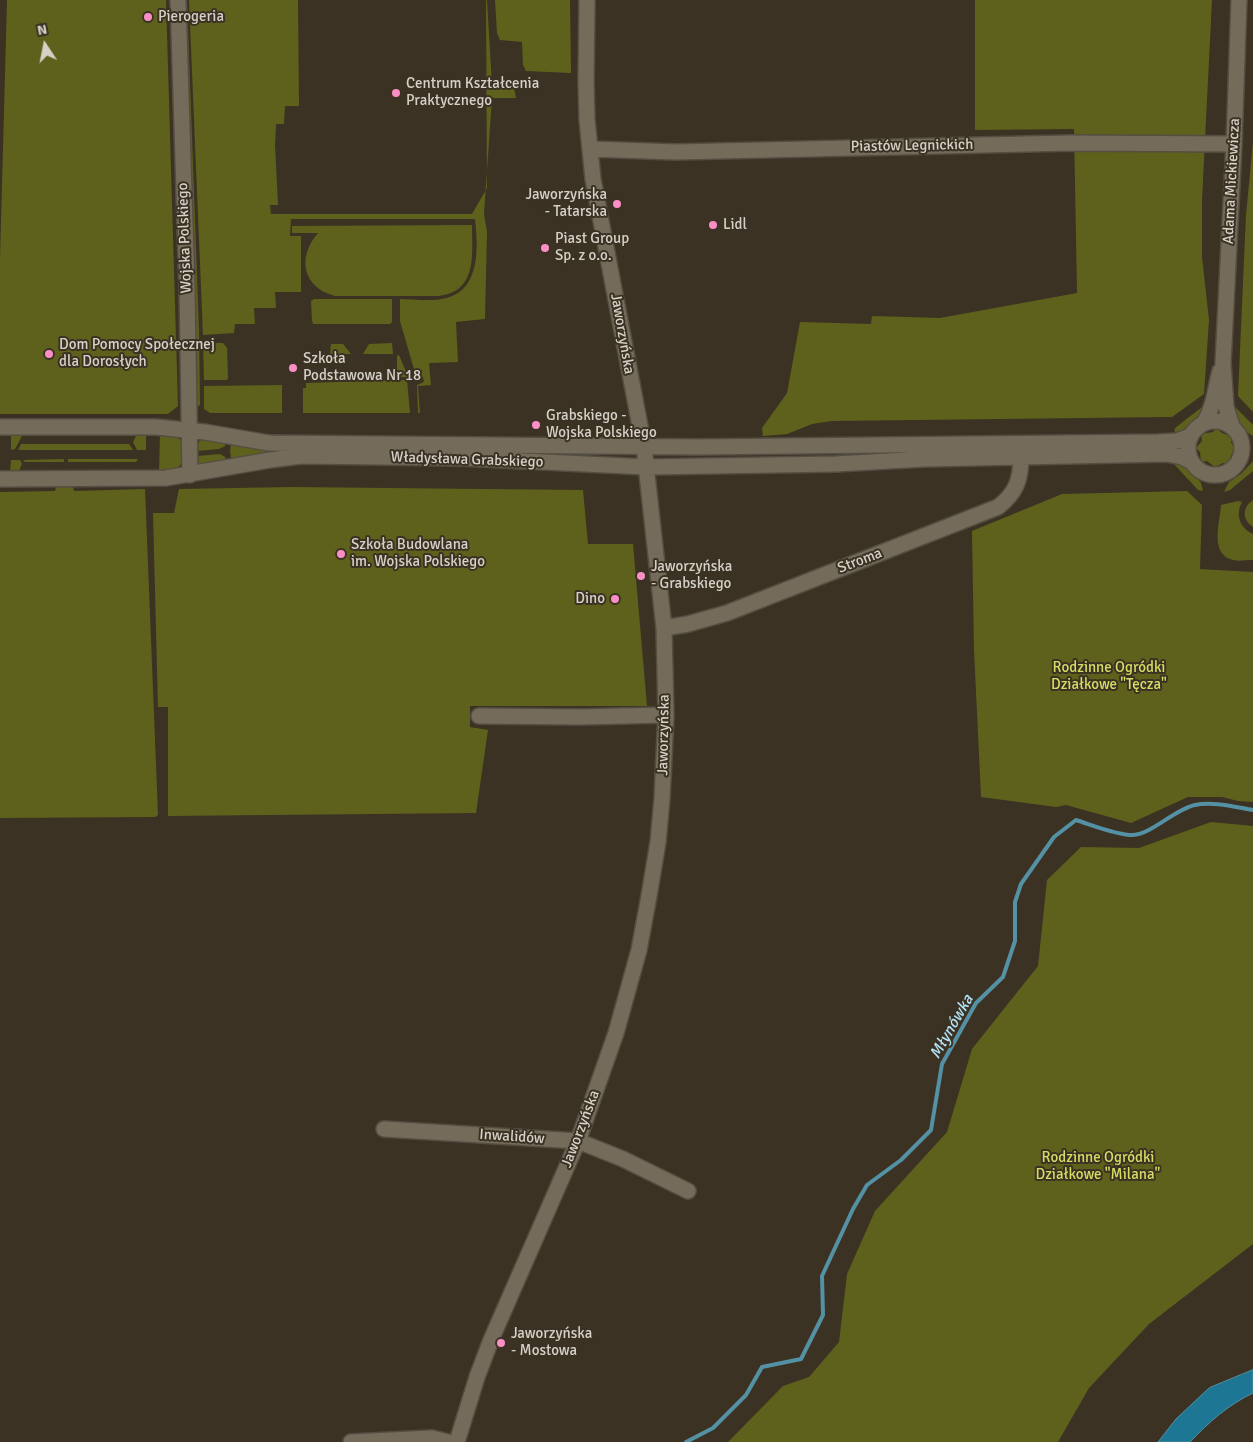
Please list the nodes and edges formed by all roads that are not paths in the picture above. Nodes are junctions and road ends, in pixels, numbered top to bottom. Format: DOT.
graph roads {
  1 [pos="178,0"];
  2 [pos="587,0"];
  3 [pos="1239,0"];
  4 [pos="1234,144"];
  5 [pos="590,149"];
  6 [pos="1223,363"];
  7 [pos="1204,423"];
  8 [pos="0,427"];
  9 [pos="1234,429"];
  10 [pos="190,430"];
  11 [pos="1190,436"];
  12 [pos="1253,440"];
  13 [pos="644,447"];
  14 [pos="287,450"];
  15 [pos="1021,456"];
  16 [pos="1246,459"];
  17 [pos="1192,462"];
  18 [pos="646,467"];
  19 [pos="190,475"];
  20 [pos="0,479"];
  21 [pos="664,628"];
  22 [pos="666,715"];
  23 [pos="479,716"];
  24 [pos="384,1129"];
  25 [pos="578,1141"];
  26 [pos="688,1191"];
  27 [pos="350,1442"];
  28 [pos="448,1442"];
  29 [pos="457,1442"];
  1 -- 10 [label="street, Wojska Polskiego"];
  2 -- 5 [label="street, Jaworzyńska"];
  3 -- 4 [label="street, Adama Mickiewicza"];
  4 -- 5 [label="street, Piastów Legnickich"];
  4 -- 6 [label="street, Adama Mickiewicza"];
  5 -- 13 [label="street, Jaworzyńska"];
  6 -- 7 [label="street, Adama Mickiewicza"];
  6 -- 9 [label="street, Adama Mickiewicza"];
  7 -- 9 [label="street"];
  7 -- 11 [label="street"];
  8 -- 10 [label="street, Władysława Grabskiego"];
  9 -- 12 [label="street"];
  9 -- 16 [label="street"];
  10 -- 14 [label="street, Władysława Grabskiego"];
  10 -- 19 [label="street, Wojska Polskiego"];
  11 -- 13 [label="street, Władysława Grabskiego"];
  11 -- 17 [label="street"];
  13 -- 14 [label="street, Władysława Grabskiego"];
  13 -- 18 [label="street, Jaworzyńska"];
  14 -- 18 [label="street, Władysława Grabskiego"];
  14 -- 19 [label="street, Władysława Grabskiego"];
  15 -- 17 [label="street, Władysława Grabskiego"];
  15 -- 18 [label="street, Władysława Grabskiego"];
  15 -- 21 [label="street, Stroma"];
  16 -- 17 [label="street"];
  18 -- 21 [label="street, Jaworzyńska"];
  19 -- 20 [label="street, Władysława Grabskiego"];
  21 -- 22 [label="street, Jaworzyńska"];
  22 -- 23 [label="street"];
  22 -- 25 [label="street, Jaworzyńska"];
  24 -- 25 [label="street, Inwalidów"];
  25 -- 26 [label="street, Inwalidów"];
  25 -- 29 [label="street, Jaworzyńska"];
  27 -- 28 [label="street"];
}
